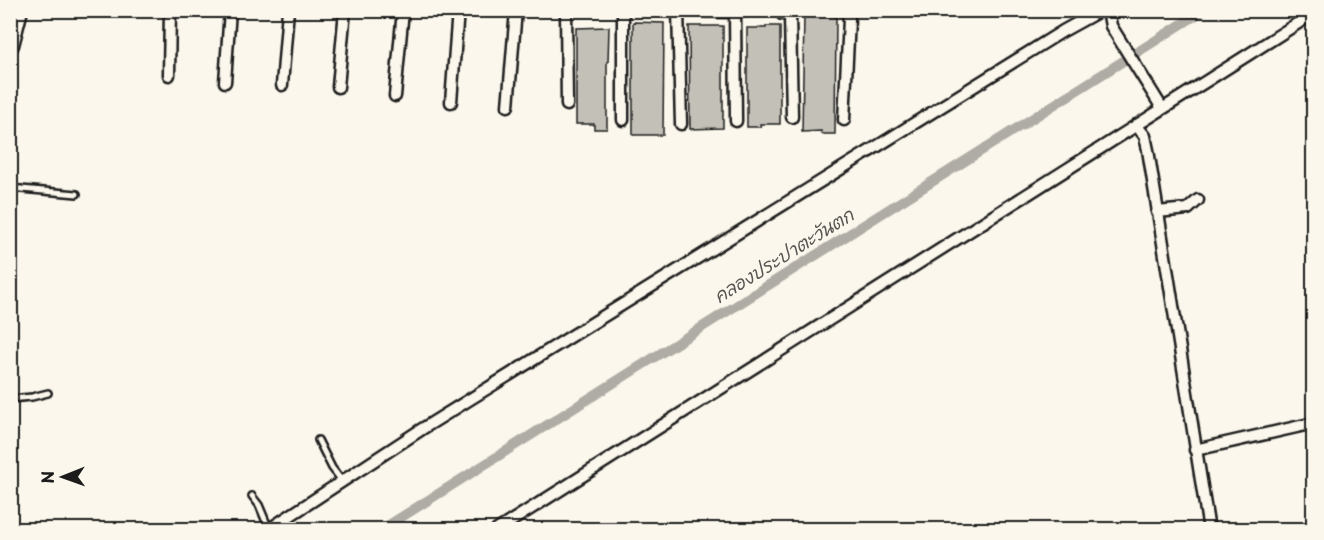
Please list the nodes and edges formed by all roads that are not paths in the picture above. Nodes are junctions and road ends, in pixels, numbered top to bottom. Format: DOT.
graph roads {
  1 [pos="19,10"];
  2 [pos="170,10"];
  3 [pos="230,10"];
  4 [pos="288,10"];
  5 [pos="345,10"];
  6 [pos="403,10"];
  7 [pos="459,10"];
  8 [pos="516,10"];
  9 [pos="566,10"];
  10 [pos="622,10"];
  11 [pos="651,10"];
  12 [pos="751,10"];
  13 [pos="846,10"];
  14 [pos="1101,10"];
  15 [pos="1108,10"];
  16 [pos="678,11"];
  17 [pos="735,11"];
  18 [pos="789,12"];
  19 [pos="1314,13"];
  20 [pos="10,45"];
  21 [pos="169,75"];
  22 [pos="225,82"];
  23 [pos="282,85"];
  24 [pos="338,87"];
  25 [pos="395,96"];
  26 [pos="451,102"];
  27 [pos="567,105"];
  28 [pos="508,106"];
  29 [pos="1162,108"];
  30 [pos="792,117"];
  31 [pos="624,120"];
  32 [pos="844,120"];
  33 [pos="736,121"];
  34 [pos="681,124"];
  35 [pos="1136,125"];
  36 [pos="10,188"];
  37 [pos="77,194"];
  38 [pos="1198,200"];
  39 [pos="1157,212"];
  40 [pos="48,393"];
  41 [pos="10,399"];
  42 [pos="1314,423"];
  43 [pos="318,440"];
  44 [pos="1195,450"];
  45 [pos="342,481"];
  46 [pos="252,496"];
  47 [pos="268,529"];
  48 [pos="497,530"];
  49 [pos="1209,530"];
  1 -- 20 [label="street"];
  2 -- 21 [label="street"];
  3 -- 22 [label="street"];
  4 -- 23 [label="street"];
  5 -- 24 [label="street"];
  6 -- 25 [label="street"];
  7 -- 26 [label="street"];
  8 -- 28 [label="street"];
  9 -- 27 [label="street"];
  10 -- 31 [label="street"];
  11 -- 16 [label="street"];
  12 -- 17 [label="street"];
  13 -- 32 [label="street"];
  14 -- 45 [label="street"];
  15 -- 29 [label="street"];
  16 -- 17 [label="street"];
  16 -- 34 [label="street"];
  17 -- 33 [label="street"];
  18 -- 30 [label="street"];
  19 -- 29 [label="street"];
  29 -- 35 [label="street"];
  35 -- 39 [label="street"];
  35 -- 48 [label="street"];
  36 -- 37 [label="lane"];
  38 -- 39 [label="street"];
  39 -- 44 [label="street"];
  40 -- 41 [label="lane"];
  42 -- 44 [label="street"];
  43 -- 45 [label="lane"];
  44 -- 49 [label="street"];
  45 -- 47 [label="street"];
  46 -- 47 [label="lane"];
}
